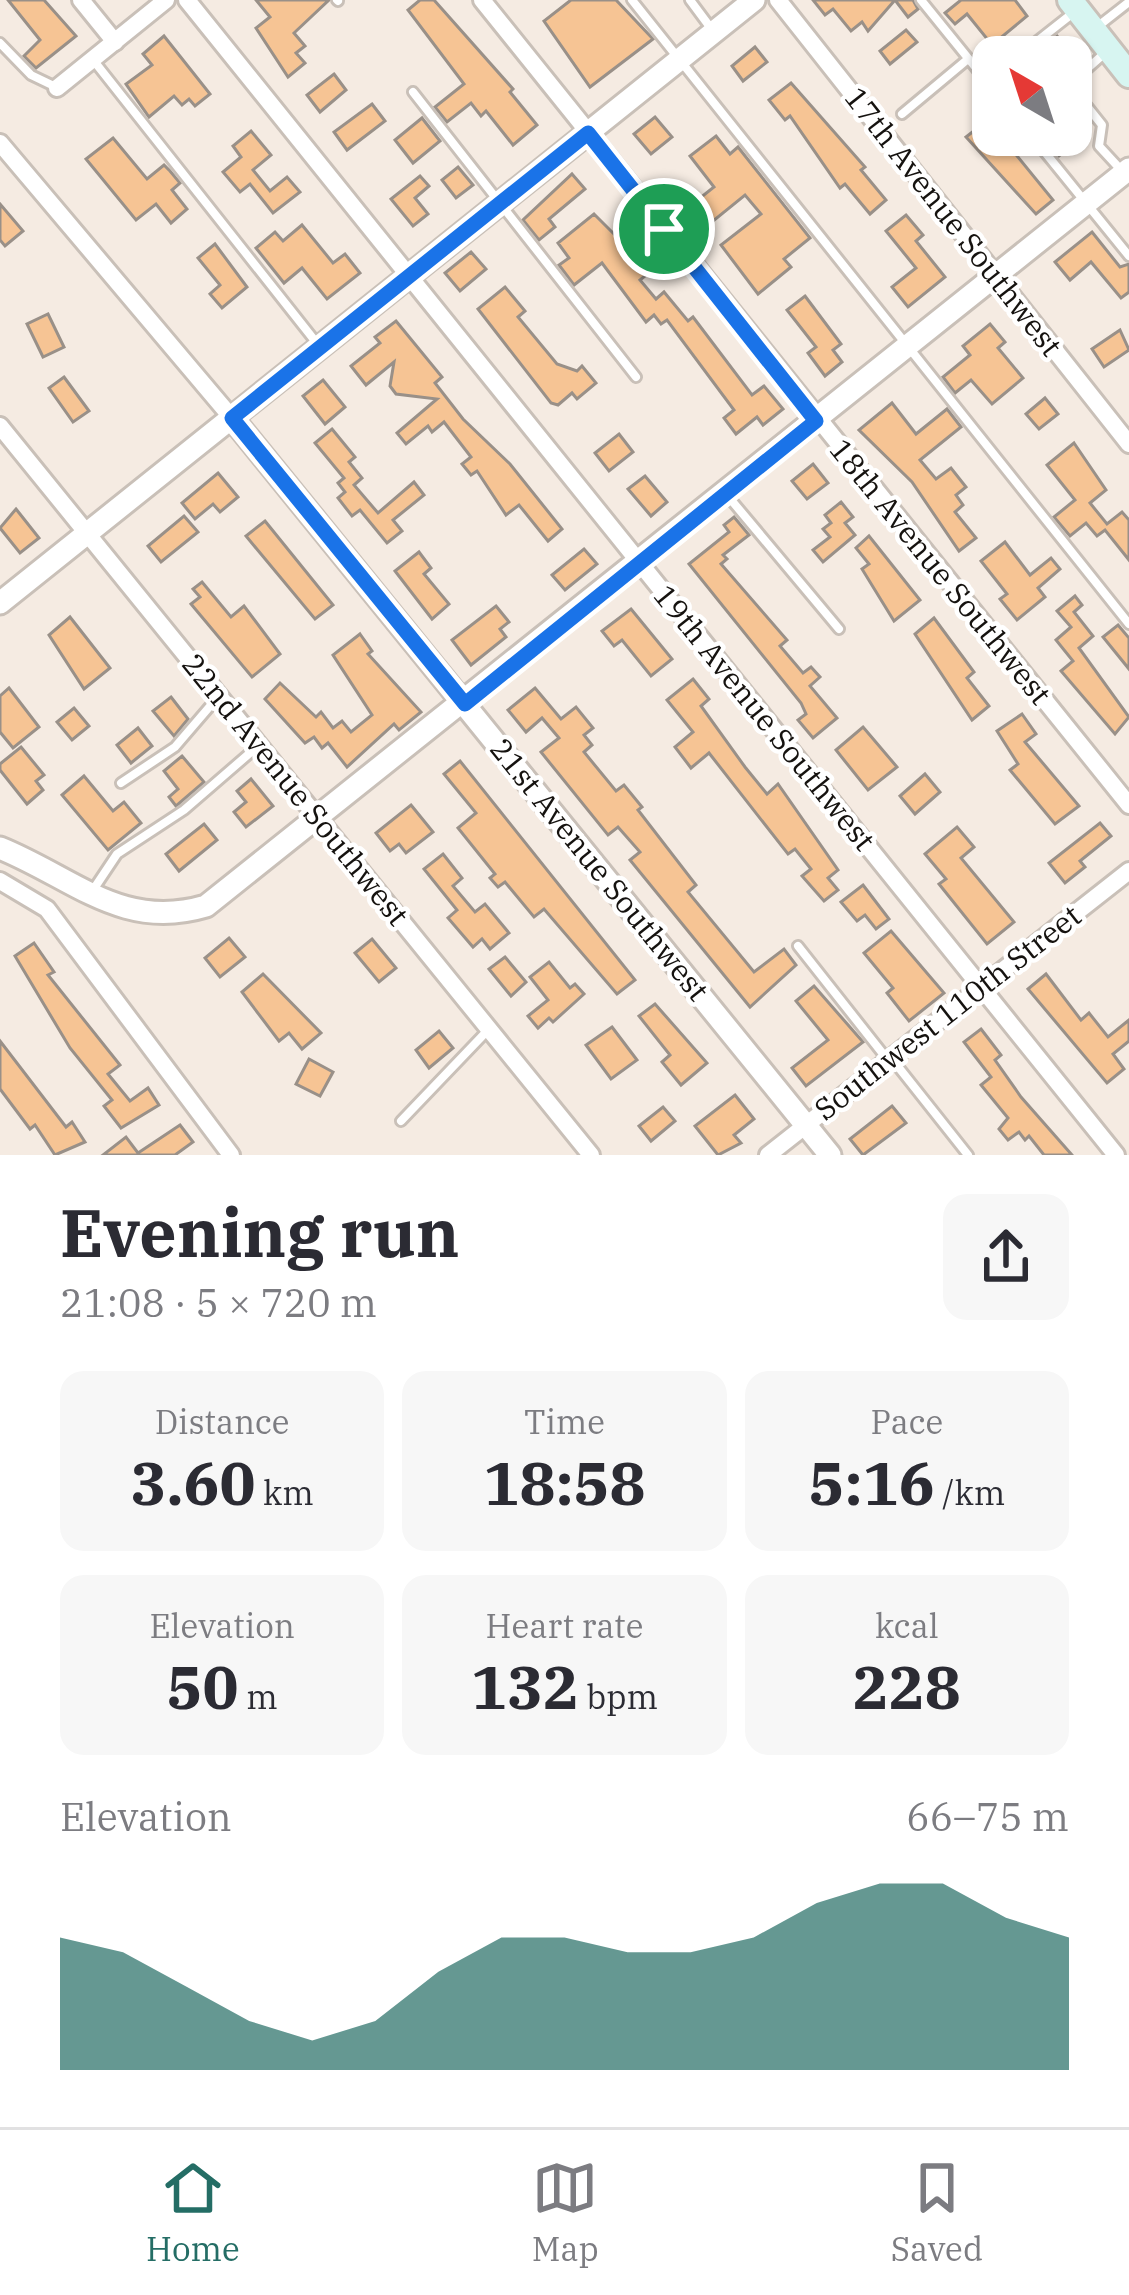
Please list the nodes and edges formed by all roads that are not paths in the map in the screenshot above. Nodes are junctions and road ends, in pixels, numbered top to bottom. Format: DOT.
graph roads {
  1 [pos="82,0"];
  2 [pos="166,0"];
  3 [pos="187,0"];
  4 [pos="482,0"];
  5 [pos="632,0"];
  6 [pos="691,0"];
  7 [pos="754,0"];
  8 [pos="778,0"];
  9 [pos="921,0"];
  10 [pos="1129,2"];
  11 [pos="1073,5"];
  12 [pos="714,32"];
  13 [pos="1040,36"];
  14 [pos="1101,40"];
  15 [pos="115,41"];
  16 [pos="0,43"];
  17 [pos="1092,53"];
  18 [pos="968,58"];
  19 [pos="93,59"];
  20 [pos="679,60"];
  21 [pos="972,63"];
  22 [pos="1129,75"];
  23 [pos="57,88"];
  24 [pos="413,92"];
  25 [pos="1092,112"];
  26 [pos="902,113"];
  27 [pos="588,133"];
  28 [pos="0,143"];
  29 [pos="1048,156"];
  30 [pos="1127,171"];
  31 [pos="500,203"];
  32 [pos="1087,204"];
  33 [pos="1129,256"];
  34 [pos="410,275"];
  35 [pos="995,277"];
  36 [pos="320,347"];
  37 [pos="908,347"];
  38 [pos="636,377"];
  39 [pos="232,418"];
  40 [pos="816,421"];
  41 [pos="0,426"];
  42 [pos="1129,444"];
  43 [pos="726,494"];
  44 [pos="87,534"];
  45 [pos="639,564"];
  46 [pos="0,604"];
  47 [pos="1129,623"];
  48 [pos="839,629"];
  49 [pos="219,696"];
  50 [pos="465,704"];
  51 [pos="259,745"];
  52 [pos="121,783"];
  53 [pos="1129,805"];
  54 [pos="320,820"];
  55 [pos="0,848"];
  56 [pos="1129,871"];
  57 [pos="0,881"];
  58 [pos="90,894"];
  59 [pos="798,946"];
  60 [pos="982,986"];
  61 [pos="489,1029"];
  62 [pos="890,1059"];
  63 [pos="401,1121"];
  64 [pos="805,1125"];
  65 [pos="1108,1152"];
  66 [pos="232,1155"];
  67 [pos="591,1155"];
  68 [pos="768,1155"];
  69 [pos="830,1155"];
  70 [pos="968,1155"];
  1 -- 15 [label="street"];
  2 -- 15 [label="street"];
  3 -- 34 [label="street, 19th Avenue Southwest"];
  4 -- 27 [label="street, 18th Avenue Southwest"];
  5 -- 20 [label="lane"];
  6 -- 12 [label="lane"];
  7 -- 12 [label="street"];
  8 -- 35 [label="street, 17th Avenue Southwest"];
  9 -- 18 [label="lane"];
  10 -- 14 [label="lane"];
  11 -- 13 [label="lane"];
  11 -- 14 [label="main road"];
  12 -- 20 [label="street"];
  14 -- 17 [label="lane"];
  14 -- 22 [label="main road"];
  15 -- 19 [label="street"];
  16 -- 23 [label="lane"];
  18 -- 21 [label="lane"];
  18 -- 26 [label="lane"];
  19 -- 23 [label="street"];
  19 -- 36 [label="lane"];
  20 -- 27 [label="street"];
  20 -- 37 [label="lane"];
  24 -- 31 [label="lane"];
  25 -- 30 [label="lane"];
  27 -- 31 [label="street"];
  27 -- 40 [label="street, 18th Avenue Southwest"];
  28 -- 39 [label="street, 21st Avenue Southwest"];
  29 -- 32 [label="lane"];
  30 -- 32 [label="street"];
  31 -- 34 [label="street"];
  31 -- 38 [label="lane"];
  32 -- 33 [label="lane"];
  32 -- 35 [label="street"];
  34 -- 36 [label="street"];
  34 -- 45 [label="street, 19th Avenue Southwest"];
  35 -- 37 [label="street"];
  35 -- 42 [label="street, 17th Avenue Southwest"];
  36 -- 39 [label="street"];
  37 -- 40 [label="street"];
  37 -- 47 [label="lane"];
  39 -- 44 [label="street"];
  39 -- 50 [label="street, 21st Avenue Southwest"];
  40 -- 43 [label="street"];
  40 -- 53 [label="street, 18th Avenue Southwest"];
  41 -- 44 [label="street, 22nd Avenue Southwest"];
  43 -- 45 [label="street"];
  43 -- 48 [label="lane"];
  44 -- 46 [label="street"];
  44 -- 49 [label="street, 22nd Avenue Southwest"];
  45 -- 50 [label="street"];
  45 -- 60 [label="street, 19th Avenue Southwest"];
  49 -- 51 [label="street, 22nd Avenue Southwest"];
  49 -- 52 [label="lane"];
  50 -- 54 [label="street"];
  50 -- 64 [label="street, 21st Avenue Southwest"];
  51 -- 54 [label="street, 22nd Avenue Southwest"];
  51 -- 58 [label="lane"];
  54 -- 58 [label="street"];
  54 -- 61 [label="street, 22nd Avenue Southwest"];
  55 -- 58 [label="street"];
  56 -- 60 [label="street, Southwest 110th Street"];
  57 -- 66 [label="street"];
  59 -- 62 [label="lane"];
  60 -- 62 [label="street, Southwest 110th Street"];
  60 -- 65 [label="street, 19th Avenue Southwest"];
  61 -- 63 [label="lane"];
  61 -- 67 [label="street, 22nd Avenue Southwest"];
  62 -- 64 [label="street, Southwest 110th Street"];
  62 -- 70 [label="lane"];
  64 -- 68 [label="street, Southwest 110th Street"];
  64 -- 69 [label="street, 21st Avenue Southwest"];
}
